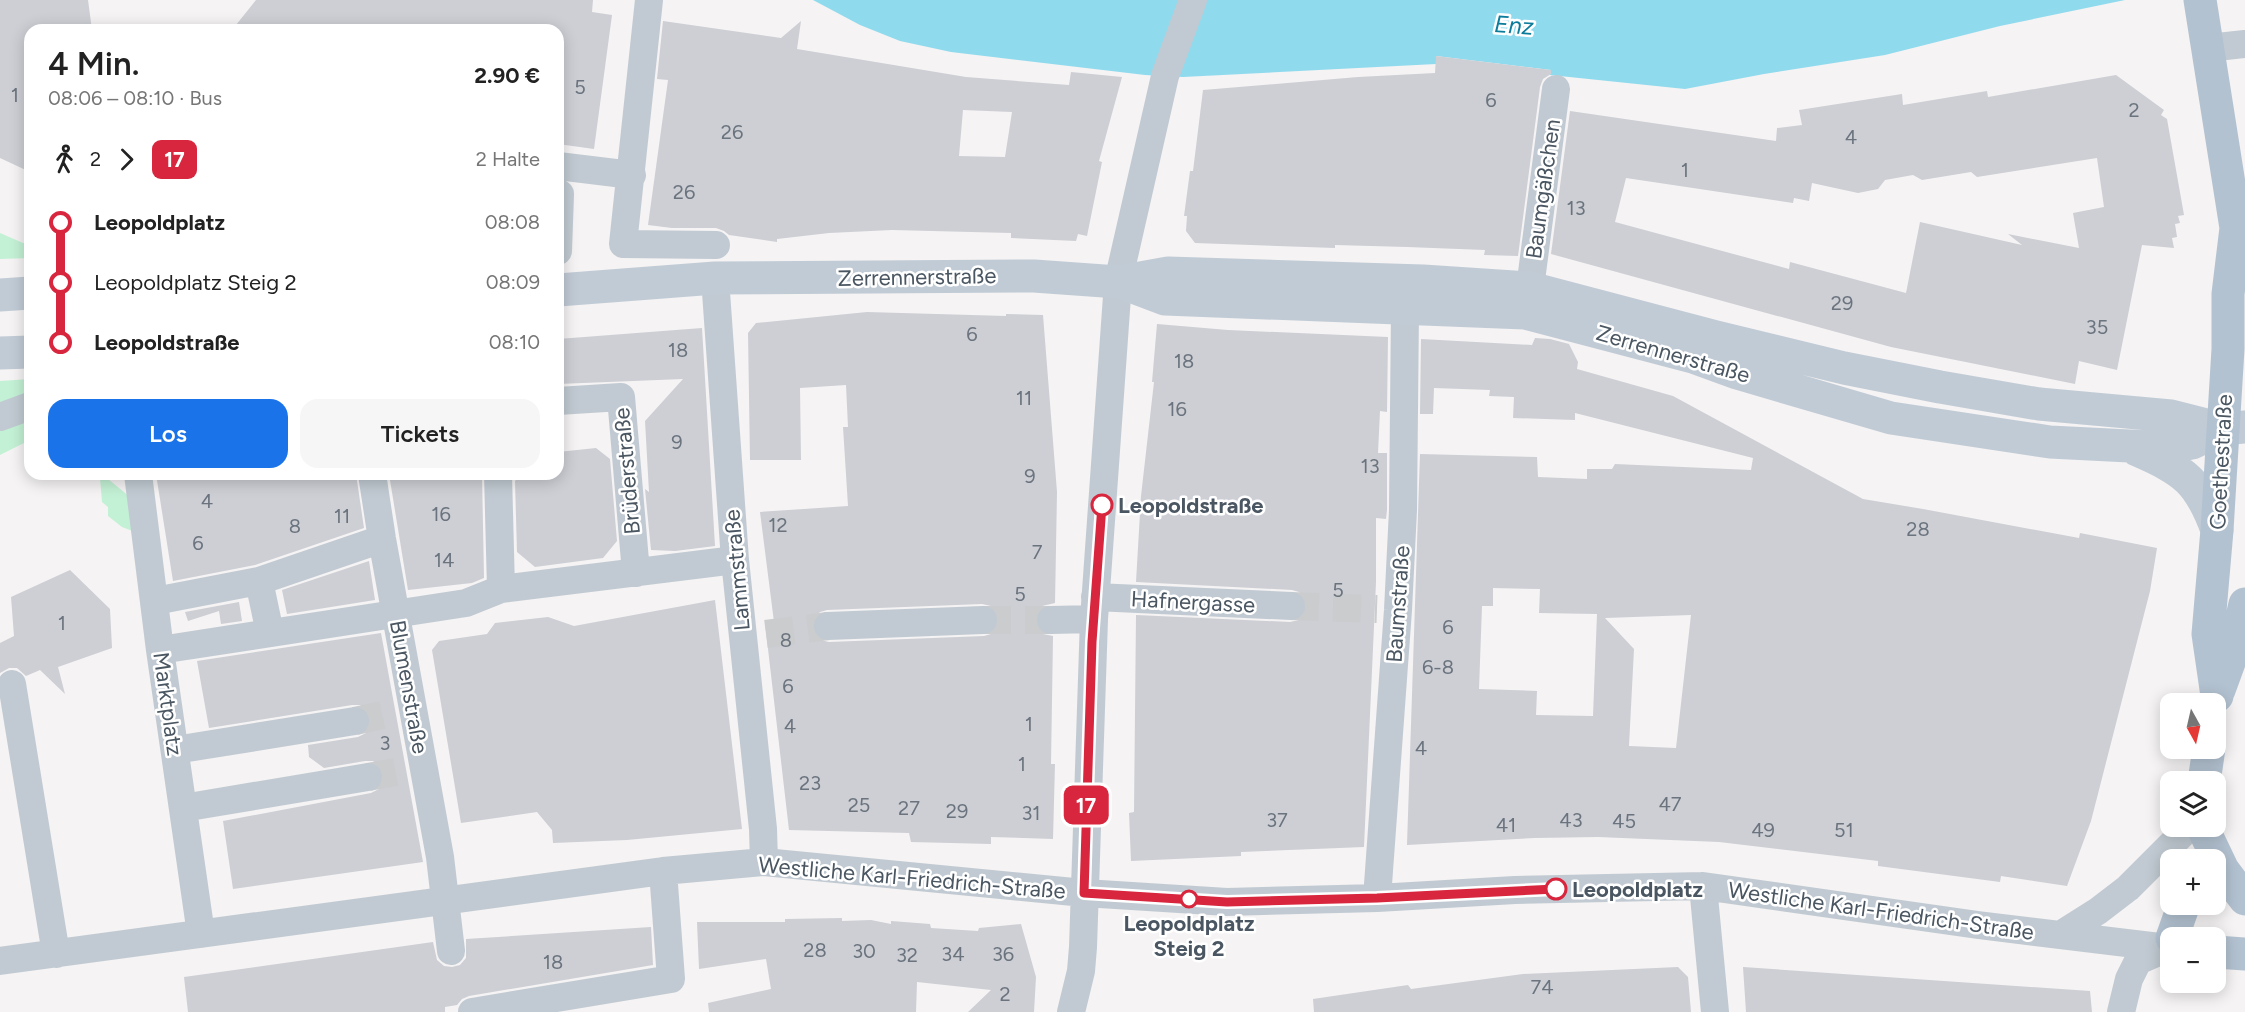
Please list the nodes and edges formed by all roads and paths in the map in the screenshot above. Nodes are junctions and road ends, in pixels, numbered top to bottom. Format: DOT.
graph roads {
  1 [pos="649,0"];
  2 [pos="1193,0"];
  3 [pos="2200,0"];
  4 [pos="2207,41"];
  5 [pos="2245,44"];
  6 [pos="1556,89"];
  7 [pos="564,167"];
  8 [pos="632,175"];
  9 [pos="2241,239"];
  10 [pos="717,245"];
  11 [pos="715,278"];
  12 [pos="1118,282"];
  13 [pos="1530,288"];
  14 [pos="564,290"];
  15 [pos="24,293"];
  16 [pos="0,295"];
  17 [pos="1405,309"];
  18 [pos="24,352"];
  19 [pos="0,353"];
  20 [pos="564,401"];
  21 [pos="24,408"];
  22 [pos="0,417"];
  23 [pos="2234,428"];
  24 [pos="2130,447"];
  25 [pos="139,480"];
  26 [pos="373,480"];
  27 [pos="498,480"];
  28 [pos="2217,530"];
  29 [pos="382,539"];
  30 [pos="735,560"];
  31 [pos="636,573"];
  32 [pos="259,581"];
  33 [pos="501,589"];
  34 [pos="155,601"];
  35 [pos="2245,604"];
  36 [pos="1291,606"];
  37 [pos="1094,608"];
  38 [pos="396,613"];
  39 [pos="983,620"];
  40 [pos="1051,620"];
  41 [pos="828,626"];
  42 [pos="270,633"];
  43 [pos="160,650"];
  44 [pos="12,684"];
  45 [pos="2215,693"];
  46 [pos="2218,693"];
  47 [pos="355,721"];
  48 [pos="175,750"];
  49 [pos="368,777"];
  50 [pos="183,808"];
  51 [pos="2179,837"];
  52 [pos="2207,837"];
  53 [pos="764,862"];
  54 [pos="663,871"];
  55 [pos="1703,886"];
  56 [pos="1084,893"];
  57 [pos="1377,898"];
  58 [pos="2245,898"];
  59 [pos="444,900"];
  60 [pos="201,934"];
  61 [pos="2060,935"];
  62 [pos="2160,943"];
  63 [pos="2160,949"];
  64 [pos="451,951"];
  65 [pos="2226,953"];
  66 [pos="56,954"];
  67 [pos="2245,954"];
  68 [pos="0,961"];
  69 [pos="1076,1009"];
  70 [pos="472,1012"];
  71 [pos="1715,1012"];
  72 [pos="2121,1012"];
  1 -- 8 [label="street"];
  2 -- 12 [label="street"];
  3 -- 4 [label="main road, Goethestraße"];
  4 -- 5 [label="street"];
  4 -- 9 [label="main road, Goethestraße"];
  6 -- 13 [label="street, Baumgäßchen"];
  7 -- 8 [label="street"];
  8 -- 10 [label="street"];
  9 -- 23 [label="main road, Goethestraße"];
  11 -- 12 [label="main road, Zerrennerstraße"];
  11 -- 14 [label="main road, Zerrennerstraße"];
  11 -- 30 [label="street, Lammstraße"];
  12 -- 13 [label="main road, Zerrennerstraße"];
  12 -- 17 [label="main road, Zerrennerstraße"];
  12 -- 37 [label="street"];
  13 -- 23 [label="main road, Zerrennerstraße"];
  15 -- 16 [label="main road"];
  17 -- 24 [label="main road, Zerrennerstraße"];
  17 -- 57 [label="street, Baumstraße"];
  18 -- 19 [label="main road"];
  20 -- 31 [label="street, Brüderstraße"];
  21 -- 22 [label="street"];
  23 -- 24 [label="main road, Zerrennerstraße"];
  23 -- 28 [label="main road, Goethestraße"];
  24 -- 28 [label="main road"];
  25 -- 34 [label="street, Marktplatz"];
  26 -- 29 [label="street, Blumenstraße"];
  27 -- 33 [label="street"];
  28 -- 45 [label="main road, Goethestraße"];
  29 -- 32 [label="street"];
  29 -- 38 [label="street, Blumenstraße"];
  30 -- 31 [label="street"];
  30 -- 53 [label="street, Lammstraße"];
  31 -- 33 [label="street"];
  32 -- 34 [label="street"];
  32 -- 42 [label="street"];
  33 -- 38 [label="street"];
  34 -- 43 [label="street, Marktplatz"];
  35 -- 46 [label="main road, Goethestraße"];
  36 -- 37 [label="street, Hafnergasse"];
  37 -- 40 [label="street, Hafnergasse"];
  37 -- 56 [label="street"];
  38 -- 42 [label="street"];
  38 -- 59 [label="street, Blumenstraße"];
  39 -- 41 [label="street"];
  42 -- 43 [label="street"];
  43 -- 48 [label="street, Marktplatz"];
  44 -- 66 [label="street"];
  47 -- 48 [label="street"];
  48 -- 50 [label="street, Marktplatz"];
  49 -- 50 [label="street"];
  50 -- 60 [label="street, Marktplatz"];
  51 -- 61 [label="street"];
  52 -- 58 [label="main road"];
  53 -- 54 [label="street, Westliche Karl-Friedrich-Straße"];
  53 -- 56 [label="street, Westliche Karl-Friedrich-Straße"];
  54 -- 59 [label="street, Westliche Karl-Friedrich-Straße"];
  54 -- 70 [label="street"];
  55 -- 57 [label="street, Westliche Karl-Friedrich-Straße"];
  55 -- 61 [label="street, Westliche Karl-Friedrich-Straße"];
  55 -- 71 [label="street"];
  56 -- 57 [label="street, Westliche Karl-Friedrich-Straße"];
  56 -- 69 [label="street"];
  59 -- 60 [label="street, Westliche Karl-Friedrich-Straße"];
  59 -- 64 [label="street"];
  60 -- 66 [label="street, Westliche Karl-Friedrich-Straße"];
  61 -- 62 [label="street, Westliche Karl-Friedrich-Straße"];
  63 -- 72 [label="street"];
  65 -- 67 [label="main road"];
  66 -- 68 [label="street, Westliche Karl-Friedrich-Straße"];
}
